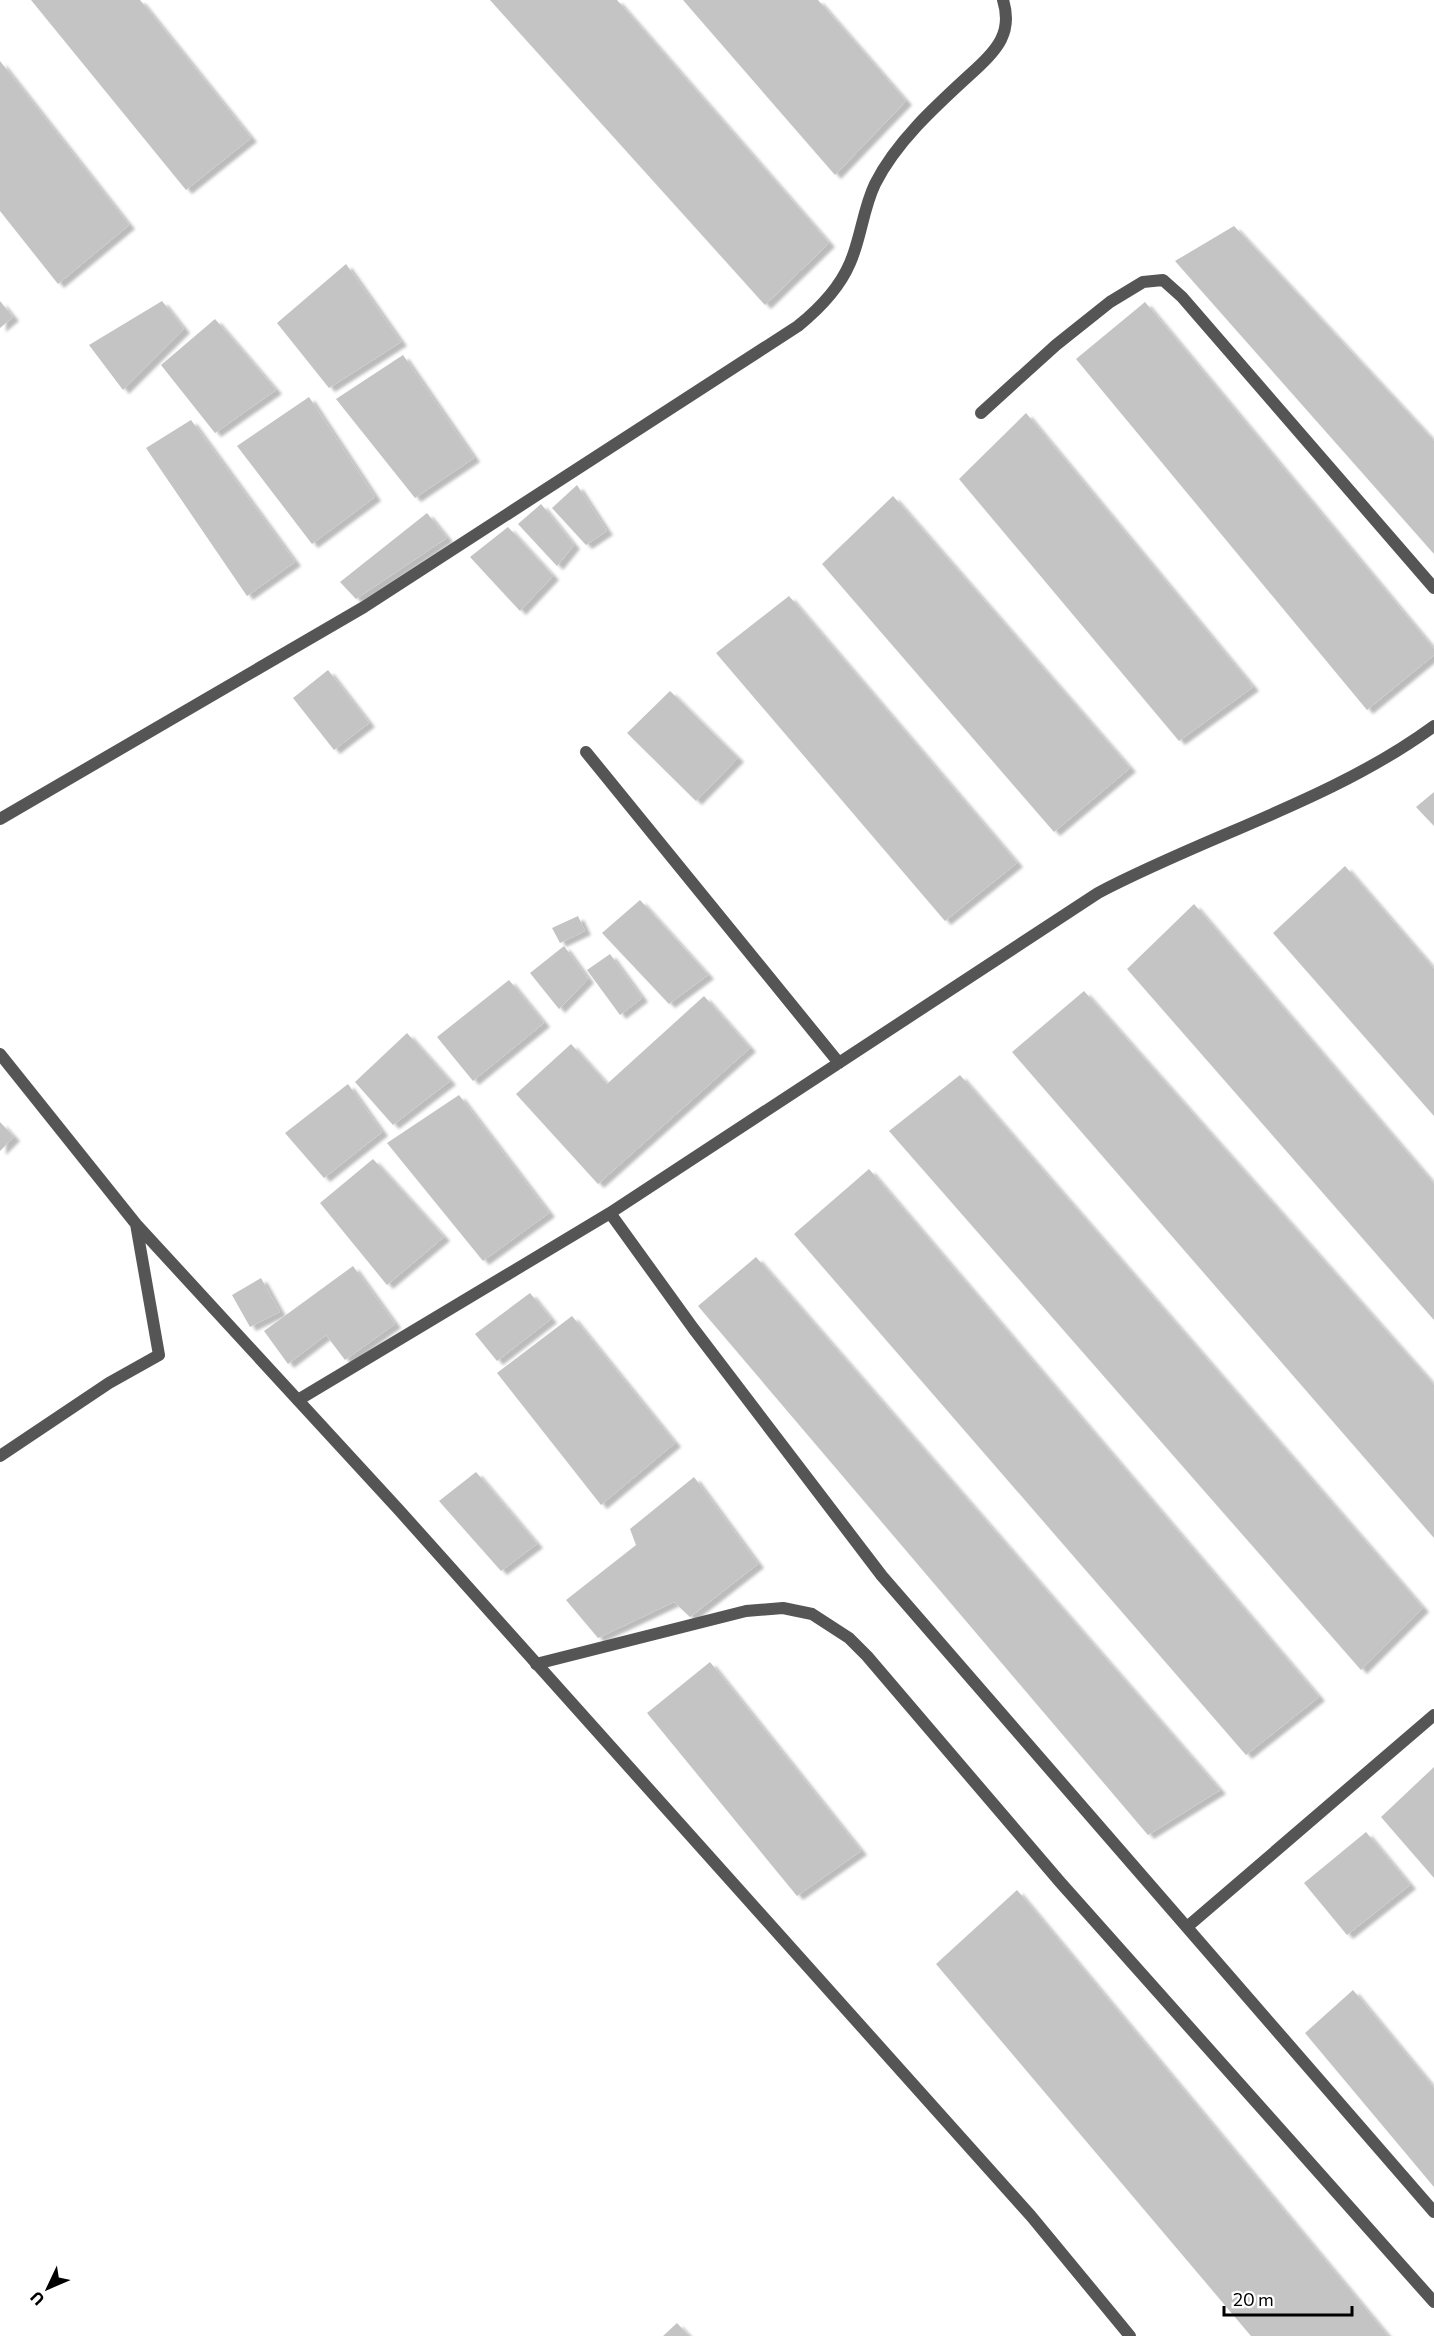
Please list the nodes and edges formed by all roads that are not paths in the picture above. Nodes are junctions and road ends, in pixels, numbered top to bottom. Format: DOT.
graph roads {
  1 [pos="1002,0"];
  2 [pos="981,413"];
  3 [pos="1434,588"];
  4 [pos="1434,726"];
  5 [pos="586,752"];
  6 [pos="0,819"];
  7 [pos="0,1054"];
  8 [pos="839,1063"];
  9 [pos="610,1213"];
  10 [pos="136,1224"];
  11 [pos="298,1400"];
  12 [pos="0,1456"];
  13 [pos="536,1664"];
  14 [pos="1434,1714"];
  15 [pos="1187,1927"];
  16 [pos="1434,2212"];
  17 [pos="1434,2302"];
  18 [pos="1130,2336"];
  1 -- 6 [label="street"];
  2 -- 3 [label="street"];
  4 -- 8 [label="street"];
  5 -- 8 [label="street"];
  7 -- 10 [label="street"];
  8 -- 9 [label="street"];
  9 -- 11 [label="street"];
  9 -- 15 [label="street"];
  10 -- 11 [label="street"];
  10 -- 12 [label="street"];
  11 -- 13 [label="street"];
  13 -- 17 [label="street"];
  13 -- 18 [label="street"];
  14 -- 15 [label="street"];
  15 -- 16 [label="street"];
}
